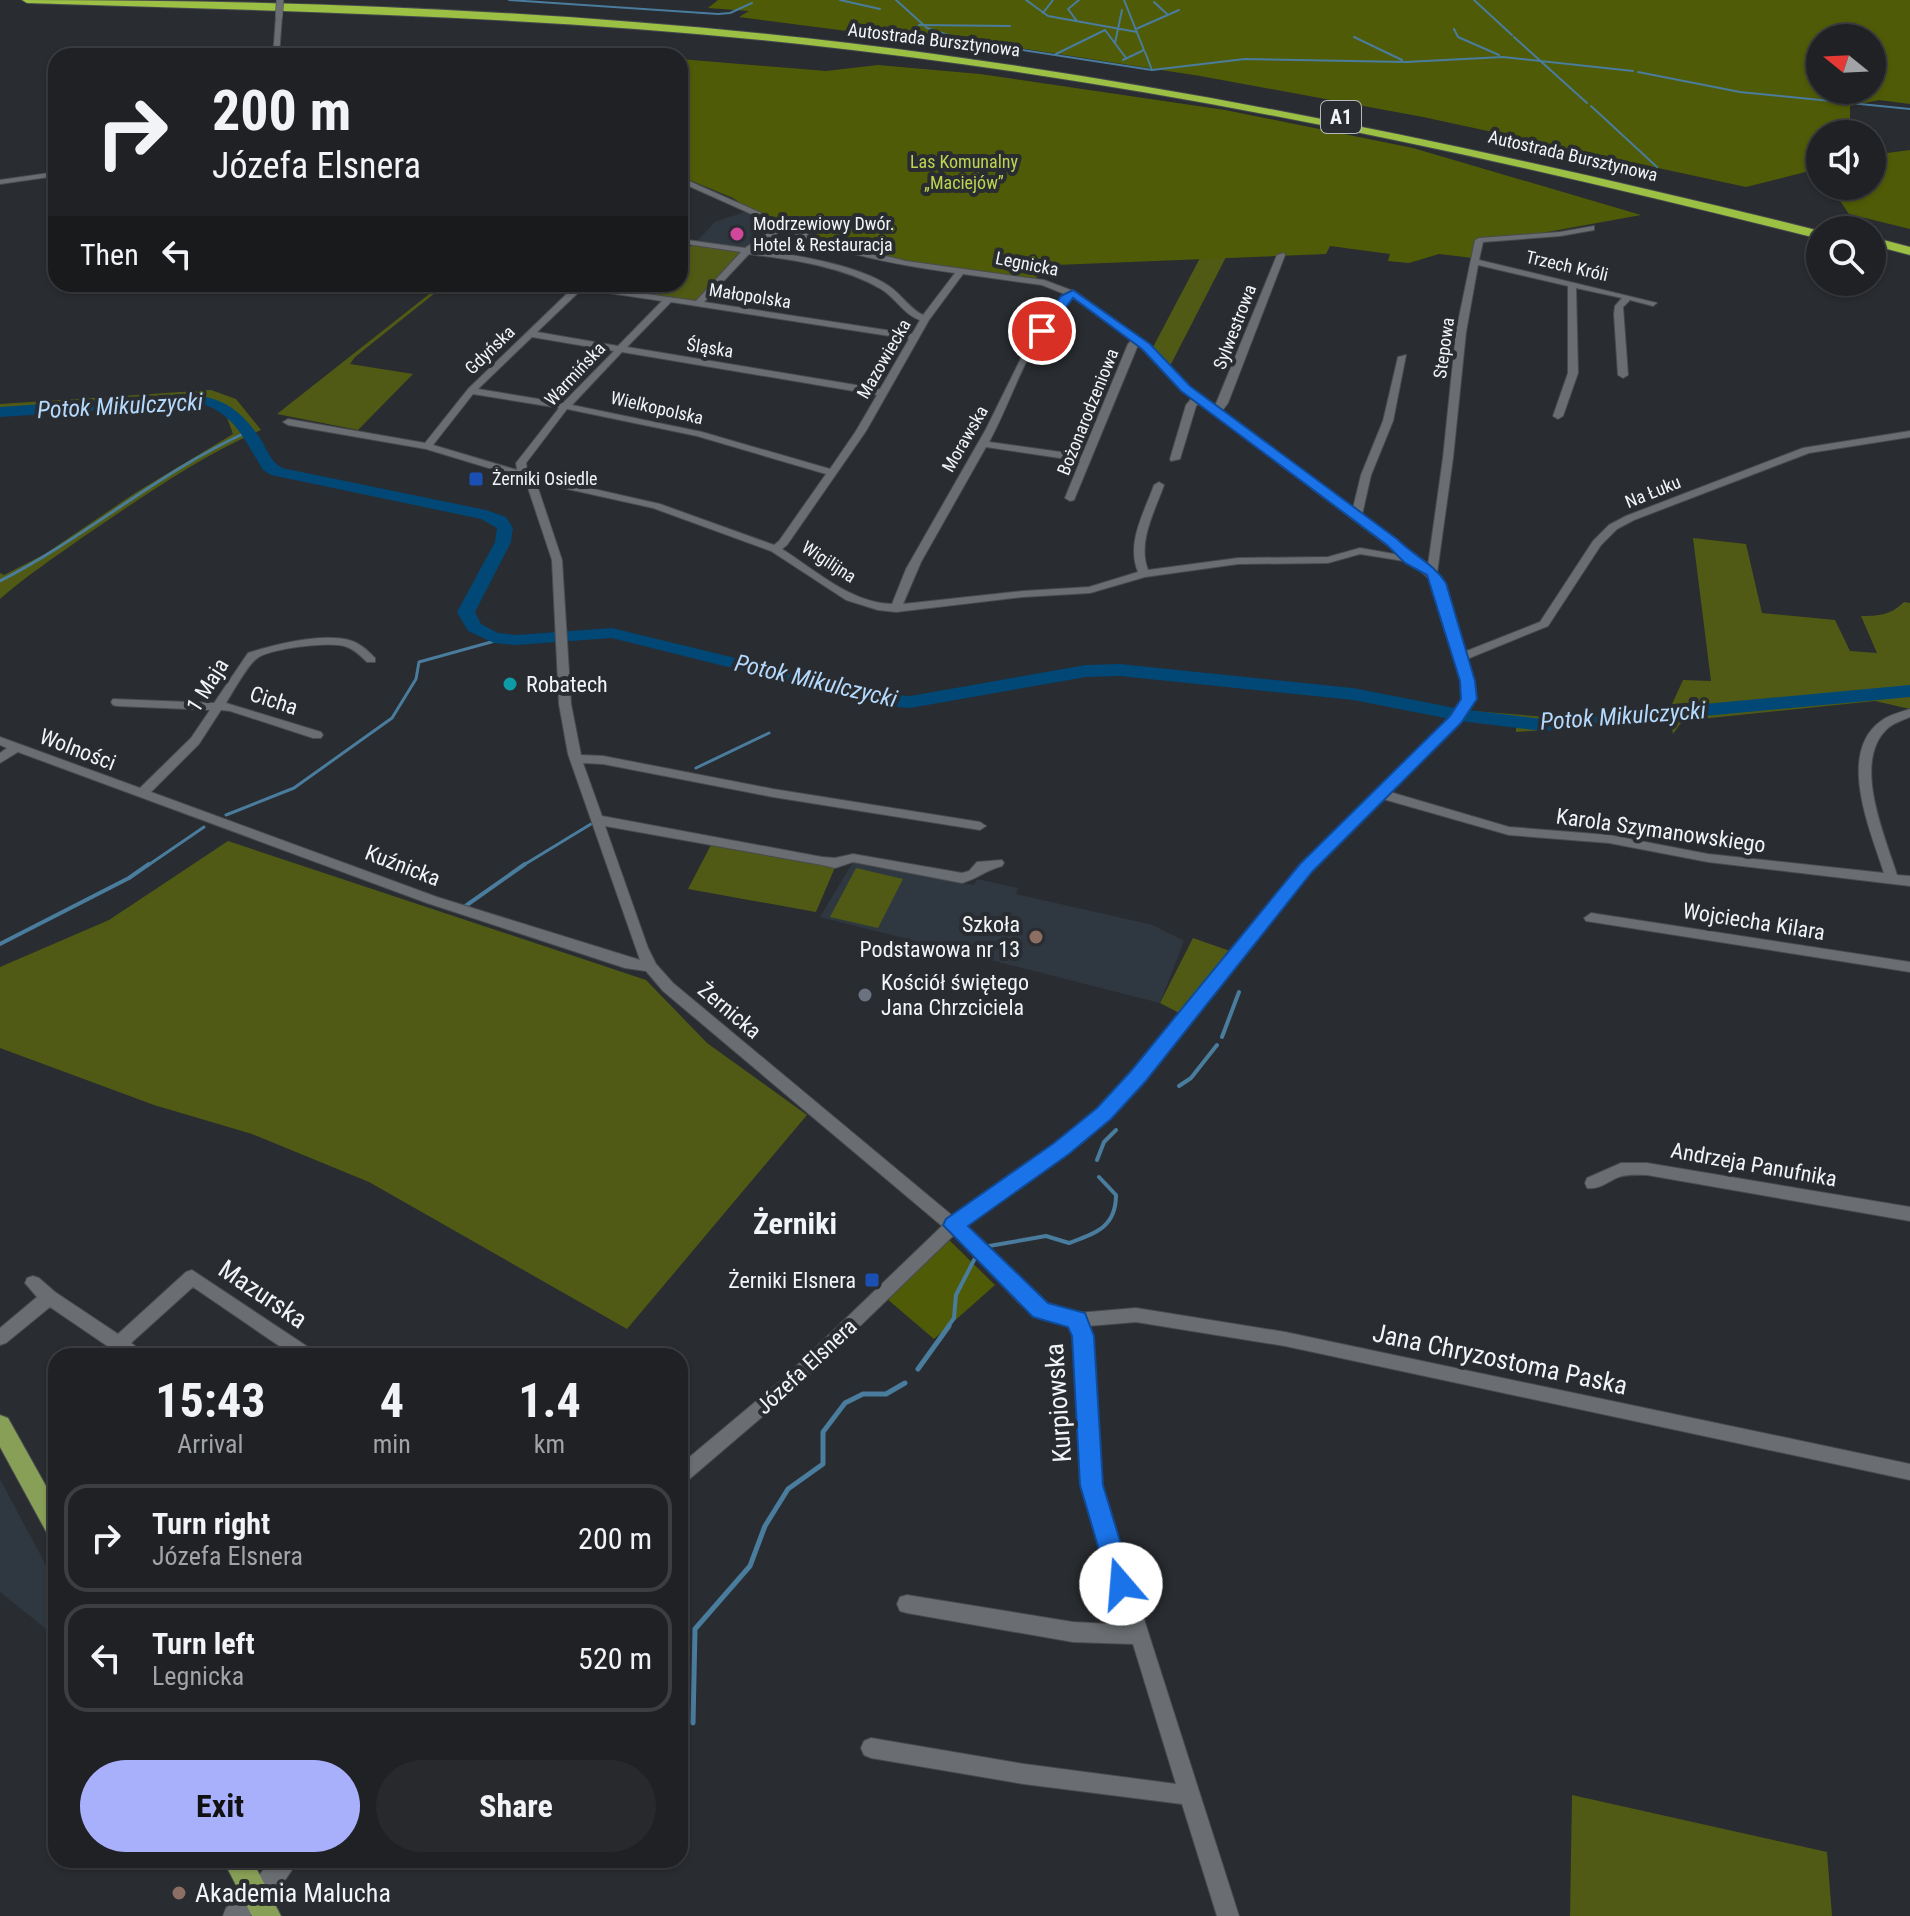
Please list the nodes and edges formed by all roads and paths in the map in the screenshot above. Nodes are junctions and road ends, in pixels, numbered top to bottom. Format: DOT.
graph roads {
  1 [pos="27,0"];
  2 [pos="171,0"];
  3 [pos="280,0"];
  4 [pos="277,48"];
  5 [pos="1497,153"];
  6 [pos="1521,158"];
  7 [pos="48,175"];
  8 [pos="0,182"];
  9 [pos="688,183"];
  10 [pos="1806,225"];
  11 [pos="784,226"];
  12 [pos="1591,228"];
  13 [pos="1806,231"];
  14 [pos="688,245"];
  15 [pos="1886,245"];
  16 [pos="748,250"];
  17 [pos="1910,251"];
  18 [pos="1886,252"];
  19 [pos="1281,255"];
  20 [pos="1910,258"];
  21 [pos="1474,261"];
  22 [pos="961,271"];
  23 [pos="1572,284"];
  24 [pos="574,292"];
  25 [pos="622,292"];
  26 [pos="643,292"];
  27 [pos="1073,294"];
  28 [pos="640,295"];
  29 [pos="1628,297"];
  30 [pos="669,299"];
  31 [pos="1653,303"];
  32 [pos="698,304"];
  33 [pos="925,319"];
  34 [pos="530,334"];
  35 [pos="914,337"];
  36 [pos="1138,340"];
  37 [pos="619,350"];
  38 [pos="1403,357"];
  39 [pos="1623,375"];
  40 [pos="471,391"];
  41 [pos="884,393"];
  42 [pos="1198,398"];
  43 [pos="566,405"];
  44 [pos="1217,410"];
  45 [pos="1558,416"];
  46 [pos="288,422"];
  47 [pos="1910,434"];
  48 [pos="982,444"];
  49 [pos="427,446"];
  50 [pos="1086,459"];
  51 [pos="1175,459"];
  52 [pos="832,473"];
  53 [pos="529,477"];
  54 [pos="1159,485"];
  55 [pos="1070,498"];
  56 [pos="1357,516"];
  57 [pos="775,549"];
  58 [pos="1410,560"];
  59 [pos="1432,572"];
  60 [pos="1144,574"];
  61 [pos="896,609"];
  62 [pos="1459,658"];
  63 [pos="371,660"];
  64 [pos="117,702"];
  65 [pos="218,707"];
  66 [pos="1910,713"];
  67 [pos="317,735"];
  68 [pos="0,741"];
  69 [pos="16,747"];
  70 [pos="0,759"];
  71 [pos="576,759"];
  72 [pos="142,794"];
  73 [pos="1381,794"];
  74 [pos="598,820"];
  75 [pos="980,826"];
  76 [pos="997,863"];
  77 [pos="1892,879"];
  78 [pos="1910,881"];
  79 [pos="1591,918"];
  80 [pos="650,967"];
  81 [pos="1910,967"];
  82 [pos="1593,1183"];
  83 [pos="1910,1214"];
  84 [pos="954,1225"];
  85 [pos="33,1283"];
  86 [pos="49,1297"];
  87 [pos="1077,1320"];
  88 [pos="0,1338"];
  89 [pos="119,1344"];
  90 [pos="125,1348"];
  91 [pos="296,1348"];
  92 [pos="0,1425"];
  93 [pos="688,1469"];
  94 [pos="1910,1472"];
  95 [pos="48,1512"];
  96 [pos="907,1604"];
  97 [pos="1138,1635"];
  98 [pos="871,1748"];
  99 [pos="1188,1793"];
  100 [pos="241,1868"];
  101 [pos="282,1868"];
  102 [pos="262,1906"];
  103 [pos="234,1916"];
  104 [pos="1228,1916"];
  1 -- 5 [label="highway, Autostrada Bursztynowa / A1"];
  2 -- 5 [label="highway, Autostrada Bursztynowa / A1"];
  3 -- 4 [label="street, bridge"];
  5 -- 6 [label="highway, Autostrada Bursztynowa / A1"];
  6 -- 10 [label="highway, Autostrada Bursztynowa / A1"];
  6 -- 13 [label="highway, Autostrada Bursztynowa / A1"];
  7 -- 8 [label="street"];
  9 -- 11 [label="street, Legnicka"];
  11 -- 16 [label="street"];
  11 -- 22 [label="street, Legnicka"];
  12 -- 21 [label="street"];
  14 -- 16 [label="street, Mazowiecka"];
  15 -- 17 [label="highway"];
  16 -- 32 [label="street"];
  16 -- 33 [label="street, Mazowiecka"];
  18 -- 20 [label="highway"];
  19 -- 44 [label="street, Sylwestrowa"];
  21 -- 23 [label="street, Trzech Króli"];
  21 -- 59 [label="street, Stepowa"];
  22 -- 27 [label="street, Legnicka"];
  22 -- 33 [label="street"];
  23 -- 29 [label="street, Trzech Króli"];
  23 -- 45 [label="street"];
  24 -- 34 [label="street, Gdyńska"];
  25 -- 28 [label="street, Małopolska"];
  26 -- 28 [label="street"];
  27 -- 36 [label="street, Legnicka"];
  27 -- 48 [label="street, Morawska"];
  28 -- 30 [label="street, Małopolska"];
  29 -- 31 [label="street, Trzech Króli"];
  29 -- 39 [label="street"];
  30 -- 32 [label="street, Małopolska"];
  30 -- 37 [label="street, Warmińska"];
  32 -- 35 [label="street, Małopolska"];
  33 -- 35 [label="street, Mazowiecka"];
  34 -- 37 [label="street, Śląska"];
  34 -- 40 [label="street, Gdyńska"];
  35 -- 41 [label="street, Mazowiecka"];
  36 -- 42 [label="street, Legnicka"];
  36 -- 50 [label="street, Bożonarodzeniowa"];
  37 -- 41 [label="street, Śląska"];
  37 -- 43 [label="street, Warmińska"];
  38 -- 56 [label="street"];
  40 -- 43 [label="street, Wielkopolska"];
  40 -- 49 [label="street, Gdyńska"];
  41 -- 52 [label="street, Mazowiecka"];
  42 -- 44 [label="street, Legnicka"];
  42 -- 51 [label="street"];
  43 -- 52 [label="street, Wielkopolska"];
  43 -- 53 [label="street, Warmińska"];
  44 -- 56 [label="street, Legnicka"];
  46 -- 49 [label="street, Wigilijna"];
  47 -- 62 [label="street, Na Łuku"];
  48 -- 50 [label="street"];
  48 -- 61 [label="street, Morawska"];
  49 -- 53 [label="street, Wigilijna"];
  50 -- 55 [label="street, Bożonarodzeniowa"];
  52 -- 57 [label="street, Mazowiecka"];
  53 -- 57 [label="street, Wigilijna"];
  53 -- 71 [label="street, Żernicka"];
  54 -- 60 [label="street"];
  56 -- 58 [label="street, Legnicka"];
  57 -- 61 [label="street, Wigilijna"];
  58 -- 59 [label="street, Legnicka"];
  58 -- 60 [label="street, Wigilijna"];
  59 -- 62 [label="street"];
  60 -- 61 [label="street, Wigilijna"];
  62 -- 73 [label="street, Józefa Elsnera"];
  63 -- 65 [label="street, 1 Maja"];
  64 -- 65 [label="street, Cicha"];
  65 -- 67 [label="street, Cicha"];
  65 -- 72 [label="street, 1 Maja"];
  66 -- 77 [label="street"];
  68 -- 69 [label="street, Wolności"];
  69 -- 70 [label="street"];
  69 -- 72 [label="street, Wolności"];
  71 -- 74 [label="street, Żernicka"];
  71 -- 75 [label="street"];
  72 -- 80 [label="street, Kuźnicka"];
  73 -- 77 [label="street, Karola Szymanowskiego"];
  73 -- 84 [label="street, Józefa Elsnera"];
  74 -- 76 [label="street"];
  74 -- 80 [label="street, Żernicka"];
  77 -- 78 [label="street, Karola Szymanowskiego"];
  79 -- 81 [label="street, Wojciecha Kilara"];
  80 -- 84 [label="street, Żernicka"];
  82 -- 83 [label="street, Andrzeja Panufnika"];
  84 -- 87 [label="street, Kurpiowska"];
  84 -- 93 [label="street, Józefa Elsnera"];
  85 -- 86 [label="street"];
  86 -- 88 [label="street"];
  86 -- 89 [label="street"];
  87 -- 94 [label="street, Jana Chryzostoma Paska"];
  87 -- 97 [label="street, Kurpiowska"];
  89 -- 90 [label="street"];
  89 -- 91 [label="street, Mazurska"];
  92 -- 95 [label="main road"];
  96 -- 97 [label="street"];
  97 -- 99 [label="street, Kurpiowska"];
  98 -- 99 [label="street"];
  99 -- 104 [label="street, Kurpiowska"];
  100 -- 102 [label="main road"];
  101 -- 102 [label="street"];
  102 -- 103 [label="street"];
}
